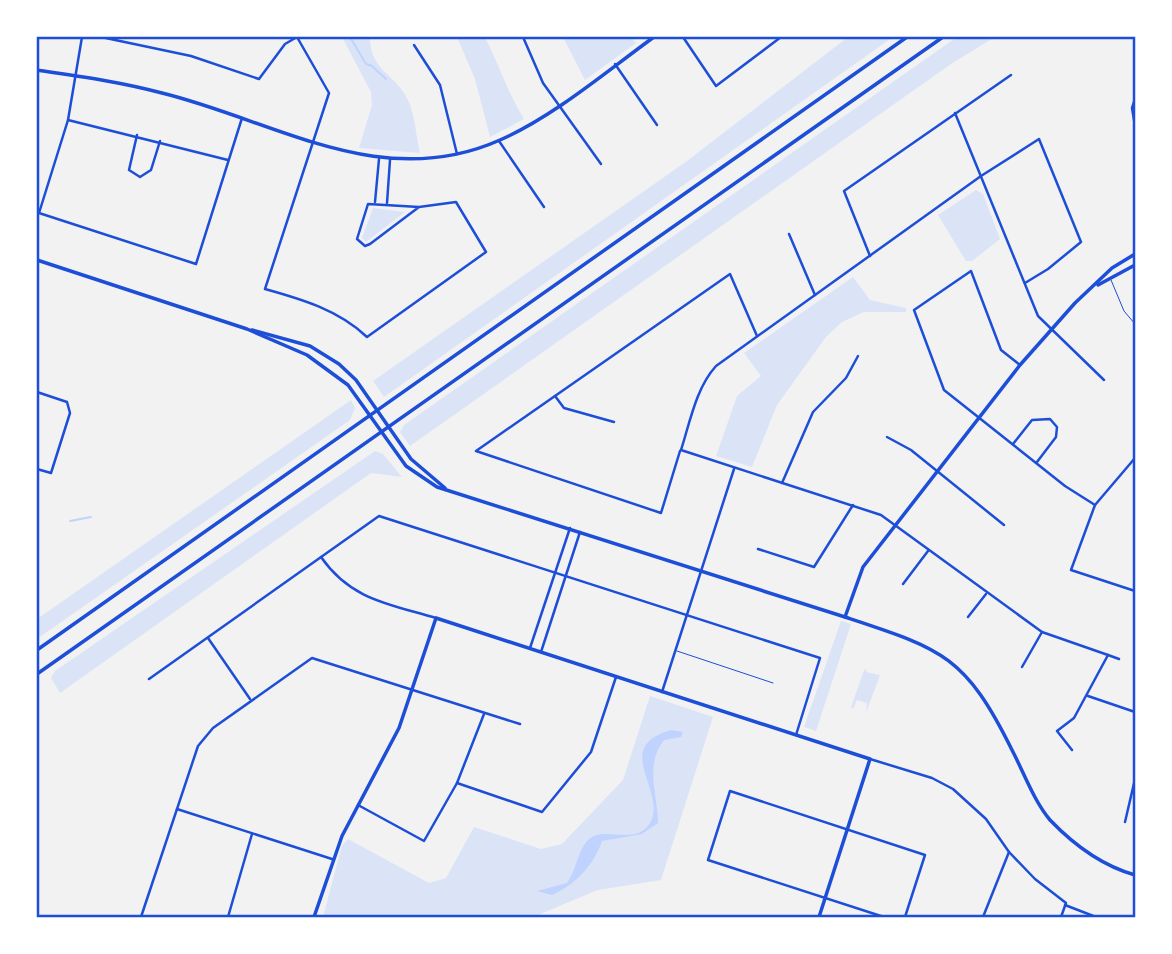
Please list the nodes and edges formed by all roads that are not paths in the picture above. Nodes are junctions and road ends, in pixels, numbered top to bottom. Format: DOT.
graph roads {
  1 [pos="82,37"];
  2 [pos="101,37"];
  3 [pos="297,37"];
  4 [pos="523,37"];
  5 [pos="654,37"];
  6 [pos="683,37"];
  7 [pos="769,37"];
  8 [pos="781,37"];
  9 [pos="907,37"];
  10 [pos="943,37"];
  11 [pos="773,43"];
  12 [pos="414,45"];
  13 [pos="615,64"];
  14 [pos="37,70"];
  15 [pos="1011,75"];
  16 [pos="75,76"];
  17 [pos="1135,99"];
  18 [pos="558,104"];
  19 [pos="955,113"];
  20 [pos="242,118"];
  21 [pos="68,120"];
  22 [pos="657,125"];
  23 [pos="1135,126"];
  24 [pos="137,135"];
  25 [pos="160,141"];
  26 [pos="499,141"];
  27 [pos="313,142"];
  28 [pos="457,154"];
  29 [pos="379,159"];
  30 [pos="228,160"];
  31 [pos="390,160"];
  32 [pos="601,164"];
  33 [pos="981,176"];
  34 [pos="375,202"];
  35 [pos="387,204"];
  36 [pos="419,207"];
  37 [pos="544,207"];
  38 [pos="789,234"];
  39 [pos="1135,254"];
  40 [pos="870,256"];
  41 [pos="37,260"];
  42 [pos="1135,265"];
  43 [pos="1111,278"];
  44 [pos="1025,283"];
  45 [pos="1093,288"];
  46 [pos="815,295"];
  47 [pos="1135,324"];
  48 [pos="1052,327"];
  49 [pos="247,329"];
  50 [pos="757,336"];
  51 [pos="858,356"];
  52 [pos="1020,365"];
  53 [pos="1104,380"];
  54 [pos="37,392"];
  55 [pos="555,396"];
  56 [pos="377,412"];
  57 [pos="369,418"];
  58 [pos="980,418"];
  59 [pos="614,422"];
  60 [pos="388,427"];
  61 [pos="381,433"];
  62 [pos="887,437"];
  63 [pos="1013,443"];
  64 [pos="681,450"];
  65 [pos="1135,458"];
  66 [pos="1037,462"];
  67 [pos="734,467"];
  68 [pos="37,469"];
  69 [pos="938,472"];
  70 [pos="782,483"];
  71 [pos="448,491"];
  72 [pos="852,505"];
  73 [pos="1095,505"];
  74 [pos="1004,524"];
  75 [pos="895,526"];
  76 [pos="570,528"];
  77 [pos="580,532"];
  78 [pos="758,549"];
  79 [pos="928,551"];
  80 [pos="321,557"];
  81 [pos="701,571"];
  82 [pos="555,572"];
  83 [pos="566,576"];
  84 [pos="903,584"];
  85 [pos="1135,592"];
  86 [pos="986,594"];
  87 [pos="687,614"];
  88 [pos="845,617"];
  89 [pos="968,617"];
  90 [pos="436,618"];
  91 [pos="1042,632"];
  92 [pos="208,638"];
  93 [pos="530,648"];
  94 [pos="37,650"];
  95 [pos="675,651"];
  96 [pos="541,652"];
  97 [pos="1108,655"];
  98 [pos="1119,659"];
  99 [pos="1022,667"];
  100 [pos="37,674"];
  101 [pos="616,677"];
  102 [pos="149,679"];
  103 [pos="774,683"];
  104 [pos="412,690"];
  105 [pos="662,692"];
  106 [pos="1088,696"];
  107 [pos="251,700"];
  108 [pos="1135,712"];
  109 [pos="484,714"];
  110 [pos="520,724"];
  111 [pos="796,735"];
  112 [pos="1072,750"];
  113 [pos="870,759"];
  114 [pos="1135,779"];
  115 [pos="457,783"];
  116 [pos="358,805"];
  117 [pos="177,809"];
  118 [pos="1125,822"];
  119 [pos="848,829"];
  120 [pos="252,834"];
  121 [pos="1009,852"];
  122 [pos="332,859"];
  123 [pos="1135,876"];
  124 [pos="825,898"];
  125 [pos="1065,905"];
  126 [pos="1061,916"];
  127 [pos="141,917"];
  128 [pos="228,917"];
  129 [pos="314,917"];
  130 [pos="819,917"];
  131 [pos="884,917"];
  132 [pos="905,917"];
  133 [pos="982,917"];
  134 [pos="1068,917"];
  135 [pos="1097,917"];
  1 -- 16 [label="street"];
  2 -- 3 [label="street"];
  3 -- 27 [label="street"];
  4 -- 18 [label="street"];
  5 -- 13 [label="street"];
  6 -- 11 [label="street"];
  7 -- 11 [label="street"];
  8 -- 11 [label="street"];
  9 -- 56 [label="street"];
  10 -- 60 [label="street"];
  12 -- 28 [label="street"];
  13 -- 18 [label="street"];
  13 -- 22 [label="street"];
  14 -- 16 [label="street"];
  15 -- 19 [label="street"];
  16 -- 20 [label="street"];
  16 -- 21 [label="street"];
  17 -- 23 [label="street"];
  18 -- 26 [label="street"];
  18 -- 32 [label="street"];
  19 -- 33 [label="street"];
  19 -- 40 [label="street"];
  20 -- 27 [label="street"];
  20 -- 30 [label="street"];
  21 -- 24 [label="street"];
  21 -- 30 [label="street"];
  24 -- 25 [label="street"];
  24 -- 25 [label="street"];
  25 -- 30 [label="street"];
  26 -- 28 [label="street"];
  26 -- 37 [label="street"];
  27 -- 29 [label="street"];
  27 -- 36 [label="street"];
  28 -- 31 [label="street"];
  29 -- 31 [label="street"];
  29 -- 34 [label="street"];
  31 -- 35 [label="street"];
  33 -- 40 [label="street"];
  33 -- 44 [label="street"];
  33 -- 44 [label="street"];
  34 -- 35 [label="street"];
  34 -- 36 [label="street"];
  35 -- 36 [label="street"];
  38 -- 46 [label="street"];
  39 -- 45 [label="street"];
  40 -- 46 [label="street"];
  41 -- 49 [label="street"];
  42 -- 43 [label="street"];
  43 -- 45 [label="street"];
  43 -- 47 [label="lane"];
  44 -- 48 [label="street"];
  45 -- 48 [label="street"];
  46 -- 50 [label="street"];
  48 -- 52 [label="street"];
  48 -- 53 [label="street"];
  49 -- 56 [label="street"];
  49 -- 57 [label="street"];
  50 -- 55 [label="street"];
  50 -- 64 [label="street"];
  51 -- 70 [label="street"];
  52 -- 58 [label="street"];
  52 -- 58 [label="street"];
  54 -- 68 [label="street"];
  55 -- 59 [label="street"];
  55 -- 64 [label="street"];
  56 -- 57 [label="street"];
  56 -- 60 [label="street"];
  57 -- 61 [label="street"];
  57 -- 94 [label="street"];
  58 -- 63 [label="street"];
  58 -- 69 [label="street"];
  60 -- 61 [label="street"];
  60 -- 71 [label="street"];
  61 -- 71 [label="street"];
  61 -- 100 [label="street"];
  62 -- 69 [label="street"];
  63 -- 66 [label="street"];
  63 -- 66 [label="street"];
  64 -- 67 [label="street"];
  65 -- 73 [label="street"];
  66 -- 73 [label="street"];
  67 -- 70 [label="street"];
  67 -- 81 [label="street"];
  69 -- 74 [label="street"];
  69 -- 75 [label="street"];
  70 -- 72 [label="street"];
  71 -- 76 [label="street"];
  72 -- 75 [label="street"];
  72 -- 78 [label="street"];
  73 -- 85 [label="street"];
  75 -- 79 [label="street"];
  75 -- 88 [label="street"];
  76 -- 77 [label="street"];
  76 -- 82 [label="street"];
  77 -- 81 [label="street"];
  77 -- 83 [label="street"];
  79 -- 84 [label="street"];
  79 -- 86 [label="street"];
  80 -- 82 [label="street"];
  80 -- 90 [label="street"];
  80 -- 92 [label="street"];
  81 -- 87 [label="street"];
  81 -- 88 [label="street"];
  82 -- 83 [label="street"];
  82 -- 93 [label="street"];
  83 -- 87 [label="street"];
  83 -- 96 [label="street"];
  86 -- 89 [label="street"];
  86 -- 91 [label="street"];
  87 -- 95 [label="street"];
  87 -- 111 [label="street"];
  88 -- 123 [label="street"];
  90 -- 93 [label="street"];
  90 -- 104 [label="street"];
  91 -- 97 [label="street"];
  91 -- 99 [label="street"];
  92 -- 102 [label="street"];
  92 -- 107 [label="street"];
  93 -- 96 [label="street"];
  95 -- 103 [label="lane"];
  95 -- 105 [label="street"];
  96 -- 101 [label="street"];
  97 -- 98 [label="street"];
  97 -- 106 [label="street"];
  101 -- 105 [label="street"];
  101 -- 115 [label="street"];
  104 -- 107 [label="street"];
  104 -- 109 [label="street"];
  104 -- 116 [label="street"];
  105 -- 111 [label="street"];
  106 -- 108 [label="street"];
  106 -- 112 [label="street"];
  107 -- 117 [label="street"];
  109 -- 110 [label="street"];
  109 -- 115 [label="street"];
  111 -- 113 [label="street"];
  113 -- 119 [label="street"];
  113 -- 121 [label="street"];
  114 -- 118 [label="street"];
  115 -- 116 [label="street"];
  116 -- 122 [label="street"];
  117 -- 120 [label="street"];
  117 -- 127 [label="street"];
  119 -- 124 [label="street"];
  119 -- 124 [label="street"];
  119 -- 132 [label="street"];
  120 -- 122 [label="street"];
  120 -- 128 [label="street"];
  121 -- 125 [label="street"];
  121 -- 133 [label="street"];
  122 -- 129 [label="street"];
  124 -- 130 [label="street"];
  124 -- 131 [label="street"];
  125 -- 126 [label="street"];
  125 -- 135 [label="street"];
  126 -- 134 [label="street"];
}
